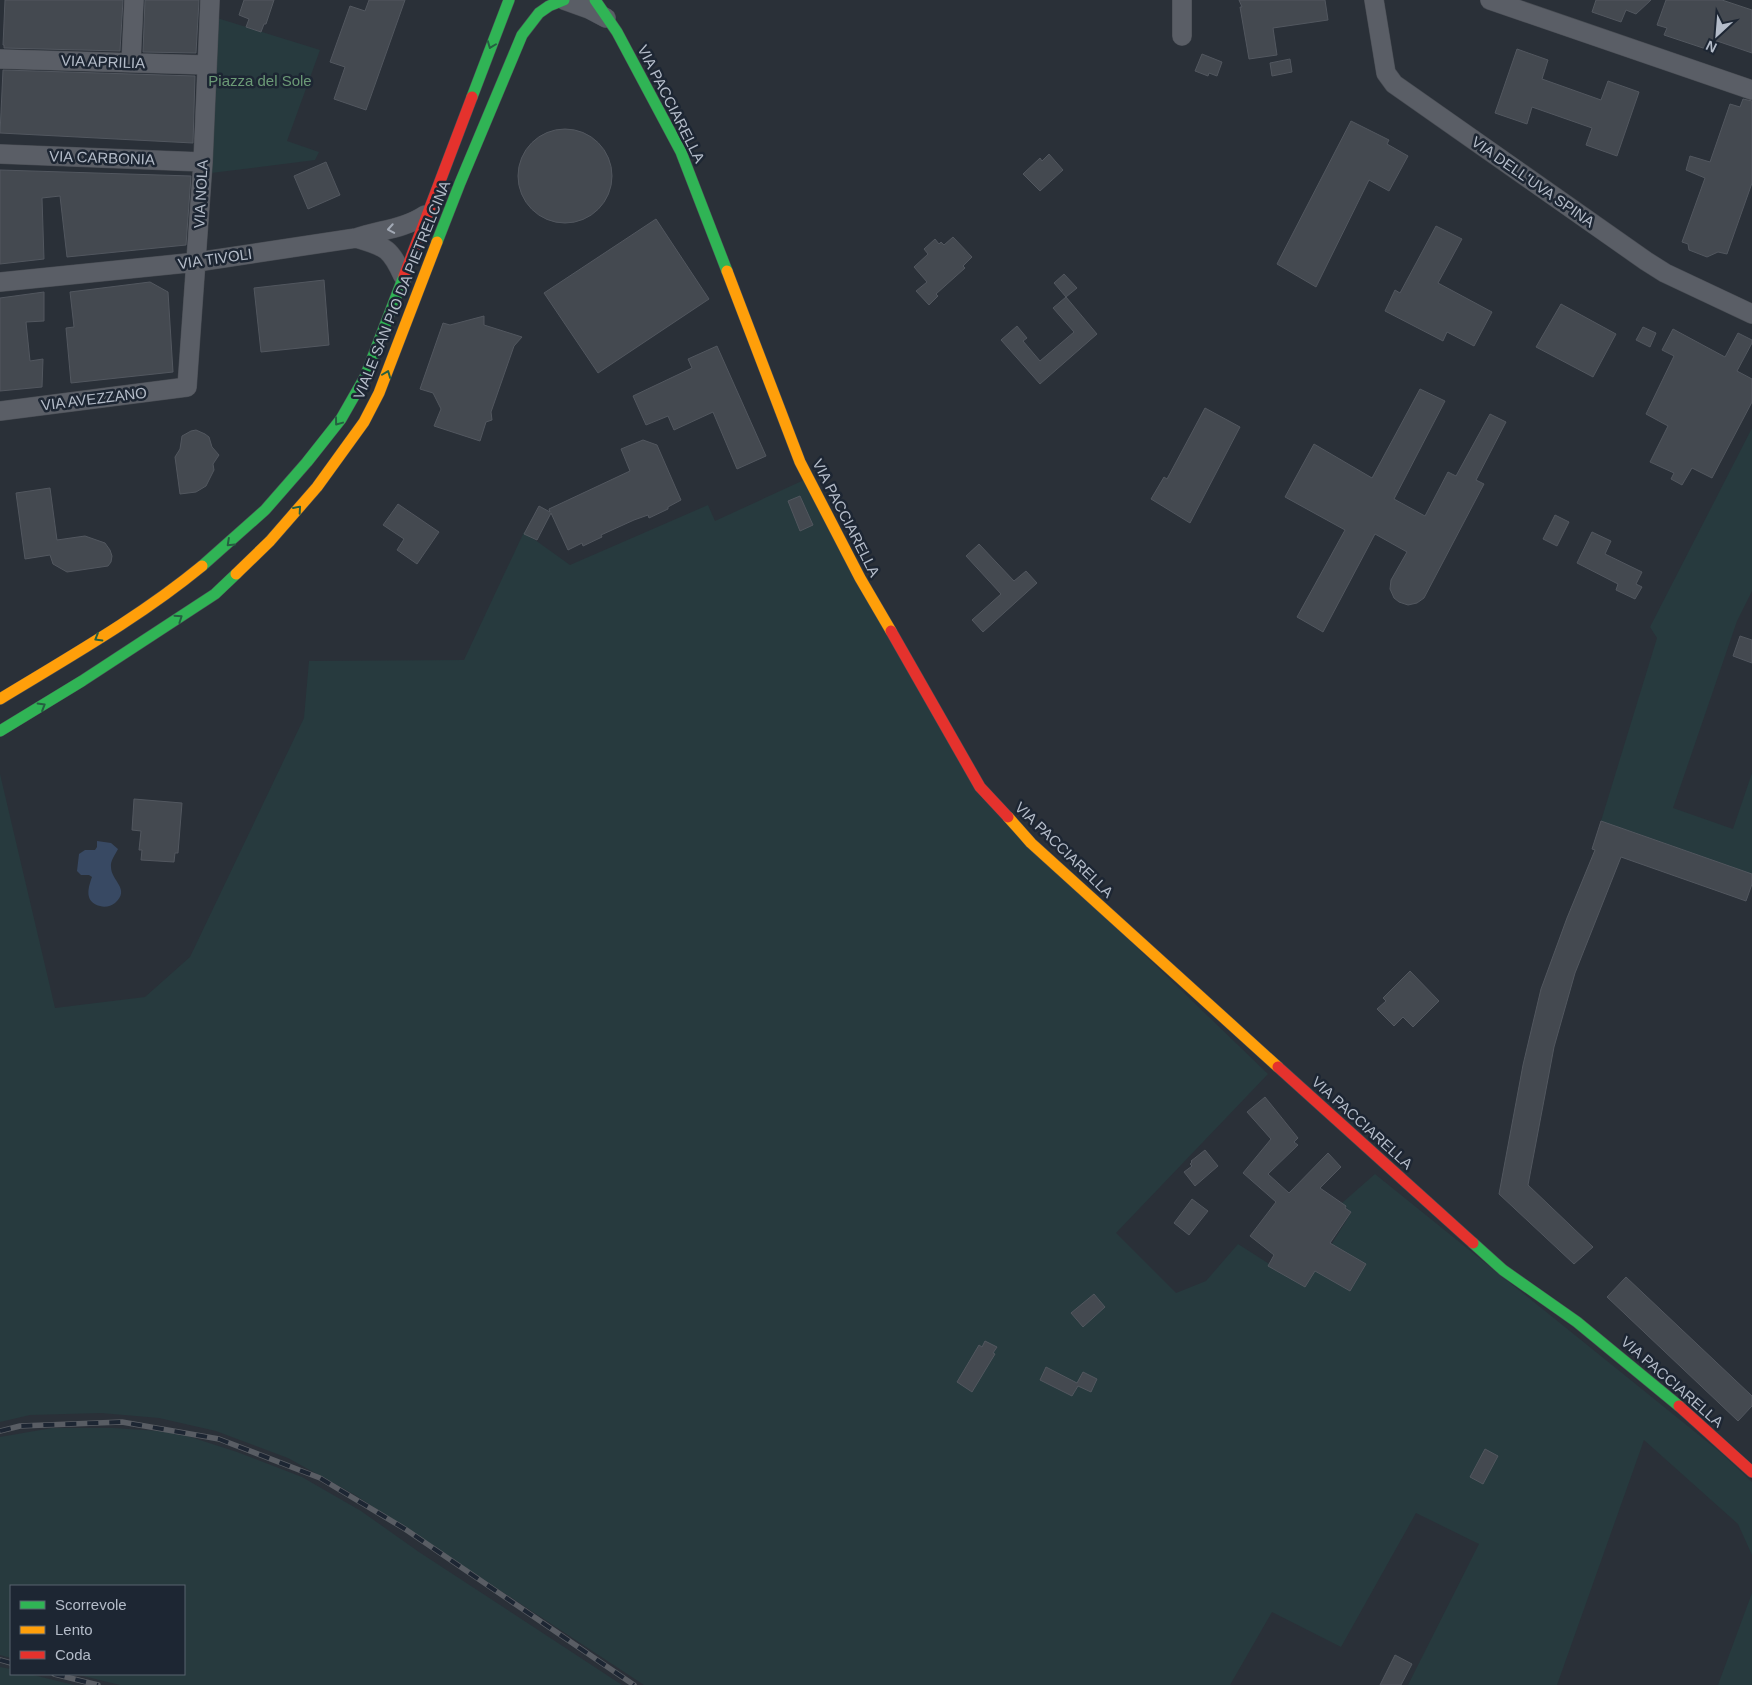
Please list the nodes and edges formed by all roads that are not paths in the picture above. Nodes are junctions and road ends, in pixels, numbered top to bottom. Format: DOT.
graph roads {
  1 [pos="134,0"];
  2 [pos="210,0"];
  3 [pos="509,0"];
  4 [pos="564,0"];
  5 [pos="595,0"];
  6 [pos="1182,0"];
  7 [pos="1374,0"];
  8 [pos="1490,0"];
  9 [pos="608,19"];
  10 [pos="1182,36"];
  11 [pos="0,59"];
  12 [pos="131,62"];
  13 [pos="207,65"];
  14 [pos="1752,90"];
  15 [pos="0,154"];
  16 [pos="203,162"];
  17 [pos="426,215"];
  18 [pos="356,238"];
  19 [pos="197,262"];
  20 [pos="403,276"];
  21 [pos="0,282"];
  22 [pos="1752,314"];
  23 [pos="187,387"];
  24 [pos="0,411"];
  25 [pos="0,699"];
  26 [pos="0,731"];
  27 [pos="1752,1472"];
  1 -- 12 [label="street"];
  2 -- 13 [label="street, VIA NOLA"];
  3 -- 17 [label="street, VIALE SAN PIO DA PIETRELCINA, one-way"];
  4 -- 9 [label="street"];
  26 -- 4 [label="street, VIALE SAN PIO DA PIETRELCINA, one-way"];
  5 -- 9 [label="street, VIA PACCIARELLA"];
  6 -- 10 [label="street"];
  7 -- 22 [label="street, VIA DELL'UVA SPINA"];
  8 -- 14 [label="street"];
  9 -- 27 [label="street, VIA PACCIARELLA"];
  11 -- 12 [label="street, VIA APRILIA"];
  12 -- 13 [label="street, VIA APRILIA"];
  13 -- 16 [label="street, VIA NOLA"];
  15 -- 16 [label="street, VIA CARBONIA"];
  16 -- 19 [label="street, VIA NOLA"];
  17 -- 18 [label="street, VIA TIVOLI, one-way"];
  17 -- 20 [label="street, VIALE SAN PIO DA PIETRELCINA"];
  18 -- 19 [label="street, VIA TIVOLI"];
  18 -- 20 [label="street"];
  19 -- 21 [label="street, VIA TIVOLI"];
  19 -- 23 [label="street, VIA NOLA"];
  20 -- 25 [label="street, VIALE SAN PIO DA PIETRELCINA, one-way"];
  23 -- 24 [label="street, VIA AVEZZANO"];
}
